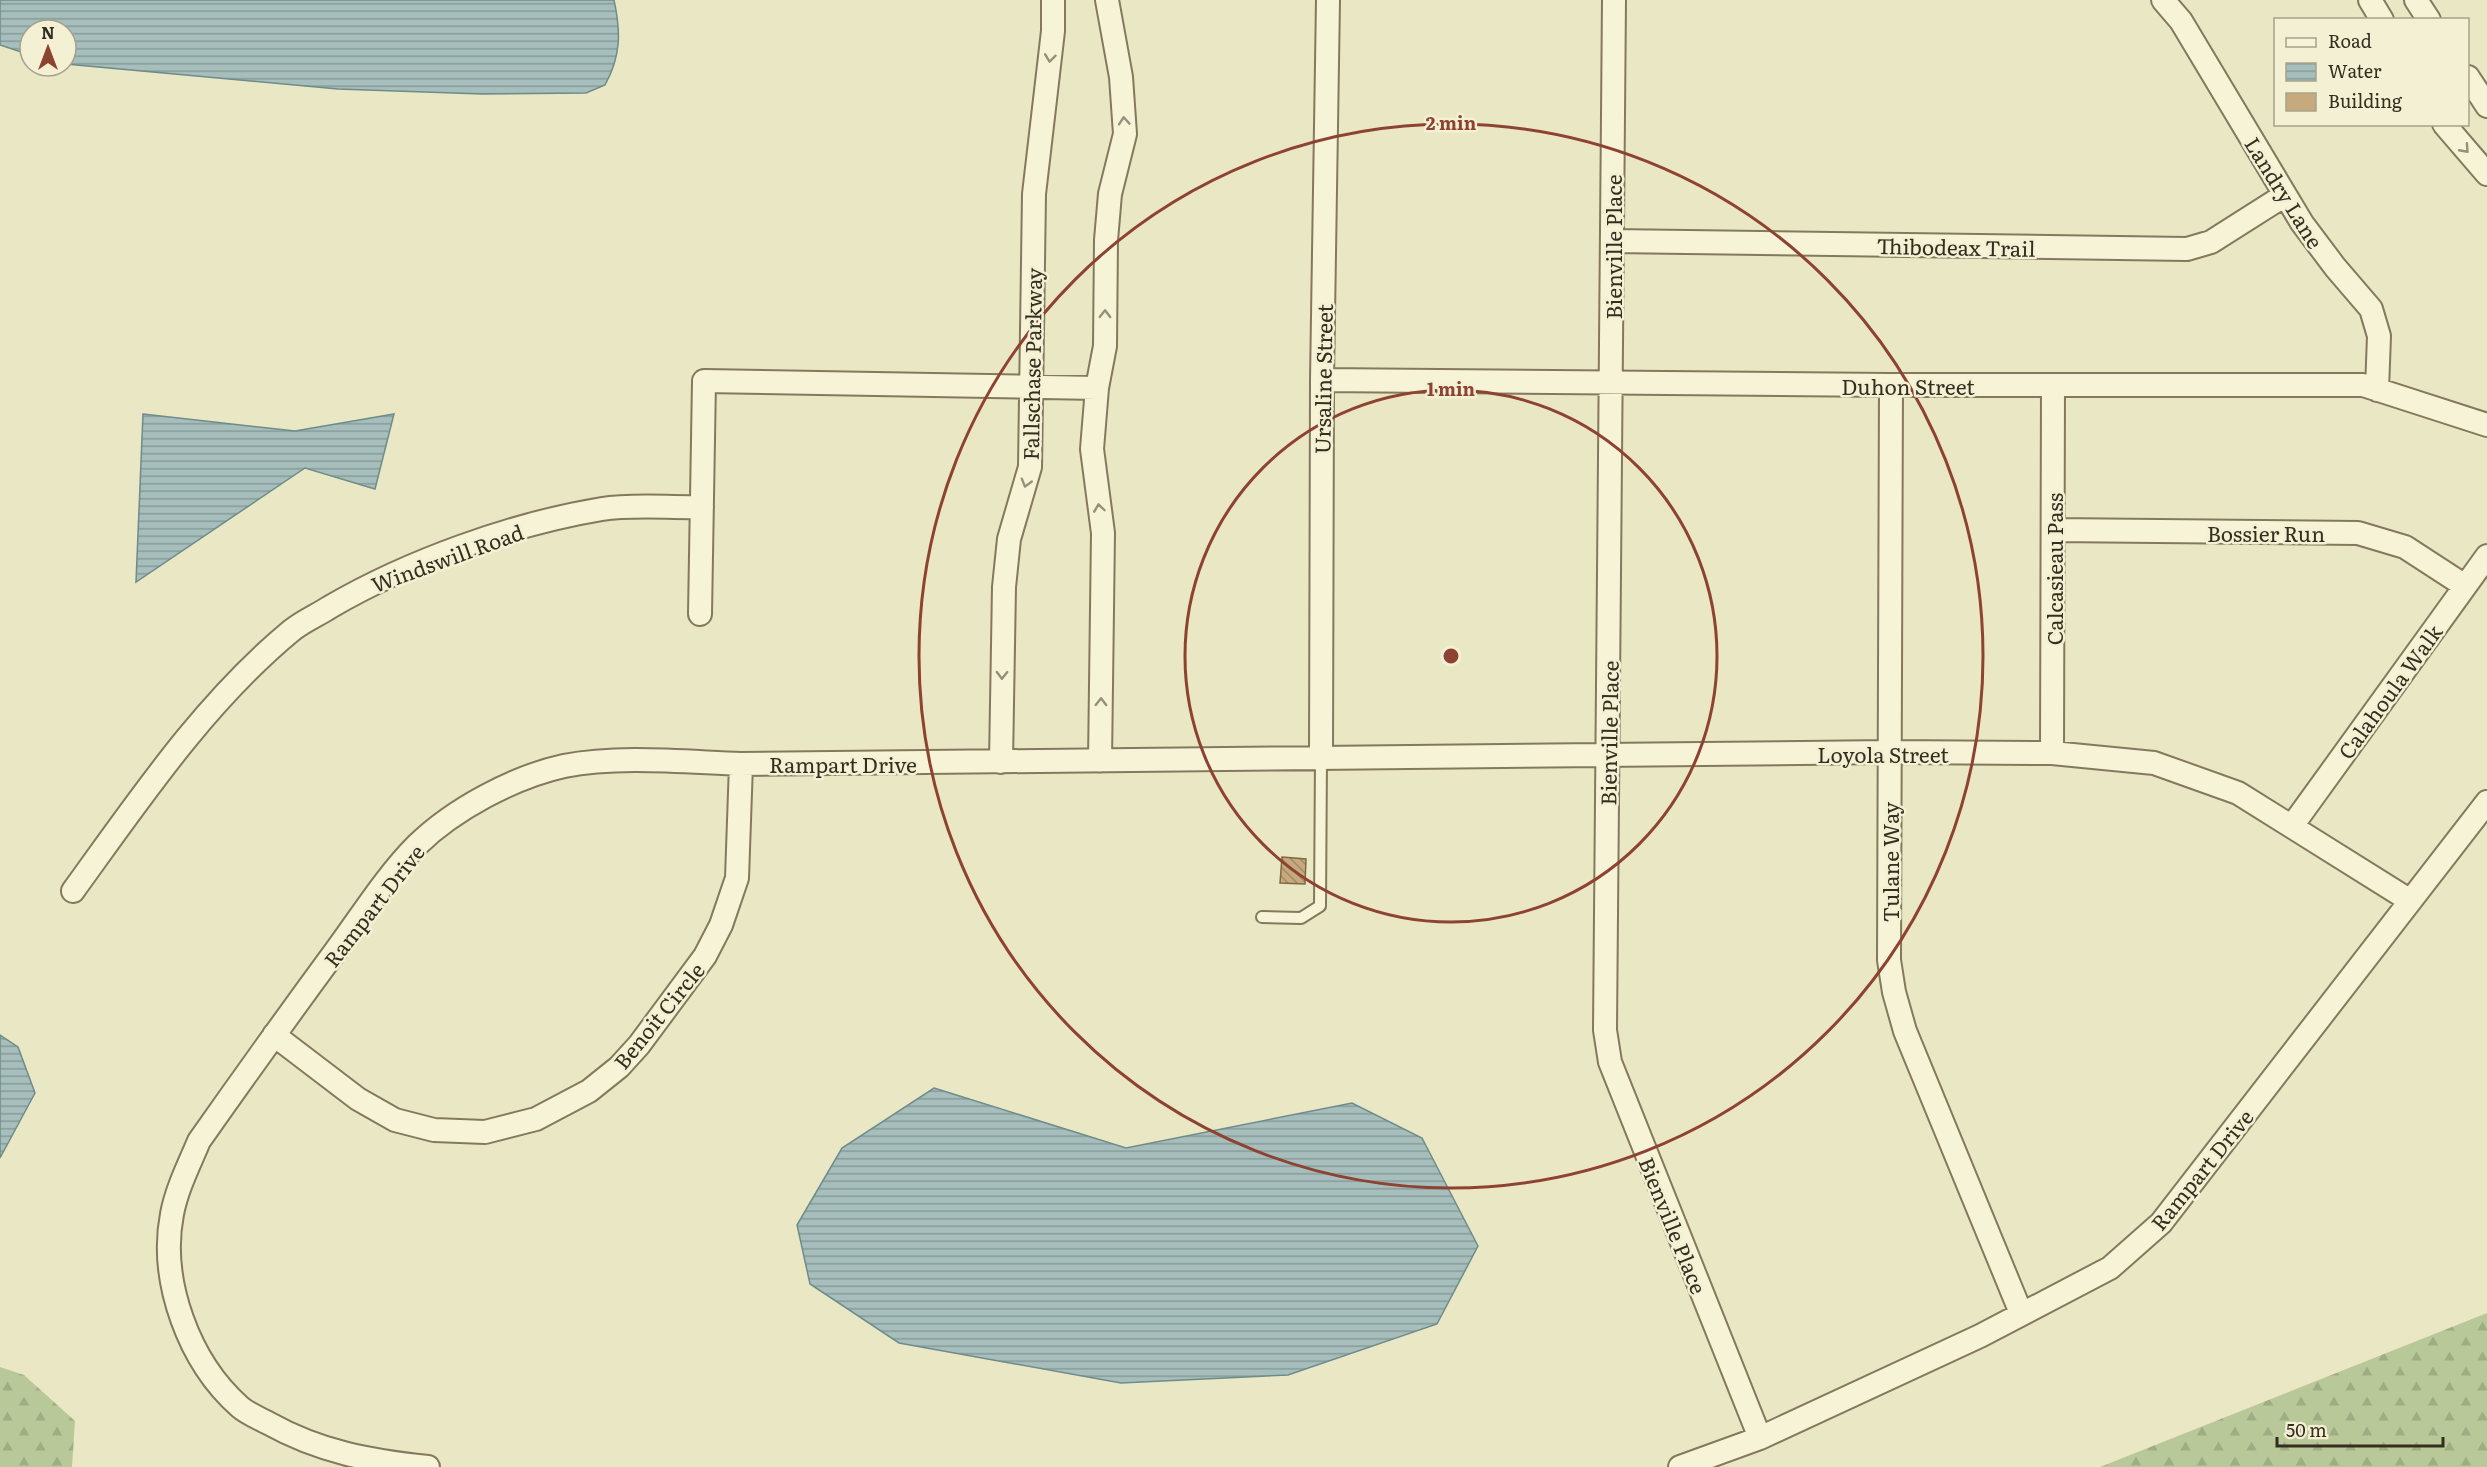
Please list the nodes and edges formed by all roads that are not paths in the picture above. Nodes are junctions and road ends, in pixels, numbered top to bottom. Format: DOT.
graph roads {
  1 [pos="1053,0"];
  2 [pos="1107,0"];
  3 [pos="1328,0"];
  4 [pos="1614,0"];
  5 [pos="2163,0"];
  6 [pos="2370,0"];
  7 [pos="2416,0"];
  8 [pos="2381,18"];
  9 [pos="2428,18"];
  10 [pos="2469,79"];
  11 [pos="2487,106"];
  12 [pos="2446,126"];
  13 [pos="2487,174"];
  14 [pos="2285,195"];
  15 [pos="1612,241"];
  16 [pos="1322,380"];
  17 [pos="1611,381"];
  18 [pos="1890,385"];
  19 [pos="2054,385"];
  20 [pos="1032,387"];
  21 [pos="1096,388"];
  22 [pos="2377,390"];
  23 [pos="2487,426"];
  24 [pos="702,507"];
  25 [pos="2053,530"];
  26 [pos="2487,556"];
  27 [pos="2465,586"];
  28 [pos="700,614"];
  29 [pos="1890,752"];
  30 [pos="2052,753"];
  31 [pos="1608,756"];
  32 [pos="1321,759"];
  33 [pos="1100,761"];
  34 [pos="1001,762"];
  35 [pos="741,764"];
  36 [pos="2487,802"];
  37 [pos="2292,826"];
  38 [pos="73,891"];
  39 [pos="2409,900"];
  40 [pos="1262,917"];
  41 [pos="274,1035"];
  42 [pos="2020,1313"];
  43 [pos="1760,1438"];
  44 [pos="428,1467"];
  45 [pos="1680,1467"];
  1 -- 20 [label="street, Fallschase Parkway, one-way"];
  21 -- 2 [label="street, one-way"];
  3 -- 16 [label="street, Ursaline Street"];
  4 -- 15 [label="street, Bienville Place"];
  5 -- 14 [label="street, Landry Lane"];
  6 -- 8 [label="street"];
  7 -- 9 [label="street"];
  10 -- 11 [label="street"];
  12 -- 13 [label="street, one-way"];
  14 -- 15 [label="street, Thibodeax Trail"];
  14 -- 22 [label="street, Landry Lane"];
  15 -- 17 [label="street, Bienville Place"];
  16 -- 17 [label="street, Duhon Street"];
  16 -- 32 [label="street, Ursaline Street"];
  17 -- 18 [label="street, Duhon Street"];
  17 -- 31 [label="street, Bienville Place"];
  18 -- 19 [label="street, Duhon Street"];
  18 -- 29 [label="street, Tulane Way"];
  19 -- 22 [label="street, Duhon Street"];
  19 -- 25 [label="street, Calcasieau Pass"];
  20 -- 21 [label="street"];
  20 -- 24 [label="street"];
  20 -- 34 [label="street, Fallschase Parkway, one-way"];
  33 -- 21 [label="street, one-way"];
  22 -- 23 [label="street, Duhon Street"];
  24 -- 28 [label="street"];
  24 -- 38 [label="street, Windswill Road"];
  25 -- 27 [label="street, Bossier Run"];
  25 -- 30 [label="street, Calcasieau Pass"];
  26 -- 27 [label="street, Calahoula Walk"];
  27 -- 37 [label="street, Calahoula Walk"];
  29 -- 30 [label="street, Loyola Street"];
  29 -- 31 [label="street, Loyola Street"];
  29 -- 42 [label="street, Tulane Way"];
  30 -- 37 [label="street, Loyola Street"];
  31 -- 32 [label="street, Loyola Street"];
  31 -- 43 [label="street, Bienville Place"];
  32 -- 33 [label="street, Rampart Drive"];
  32 -- 40 [label="lane"];
  33 -- 34 [label="street, Rampart Drive"];
  34 -- 35 [label="street, Rampart Drive"];
  35 -- 41 [label="street, Rampart Drive"];
  35 -- 41 [label="street, Benoit Circle"];
  36 -- 39 [label="street, Rampart Drive"];
  37 -- 39 [label="street, Loyola Street"];
  39 -- 42 [label="street, Rampart Drive"];
  41 -- 44 [label="street, Rampart Drive"];
  42 -- 43 [label="street, Rampart Drive"];
  43 -- 45 [label="street, Rampart Drive"];
}
